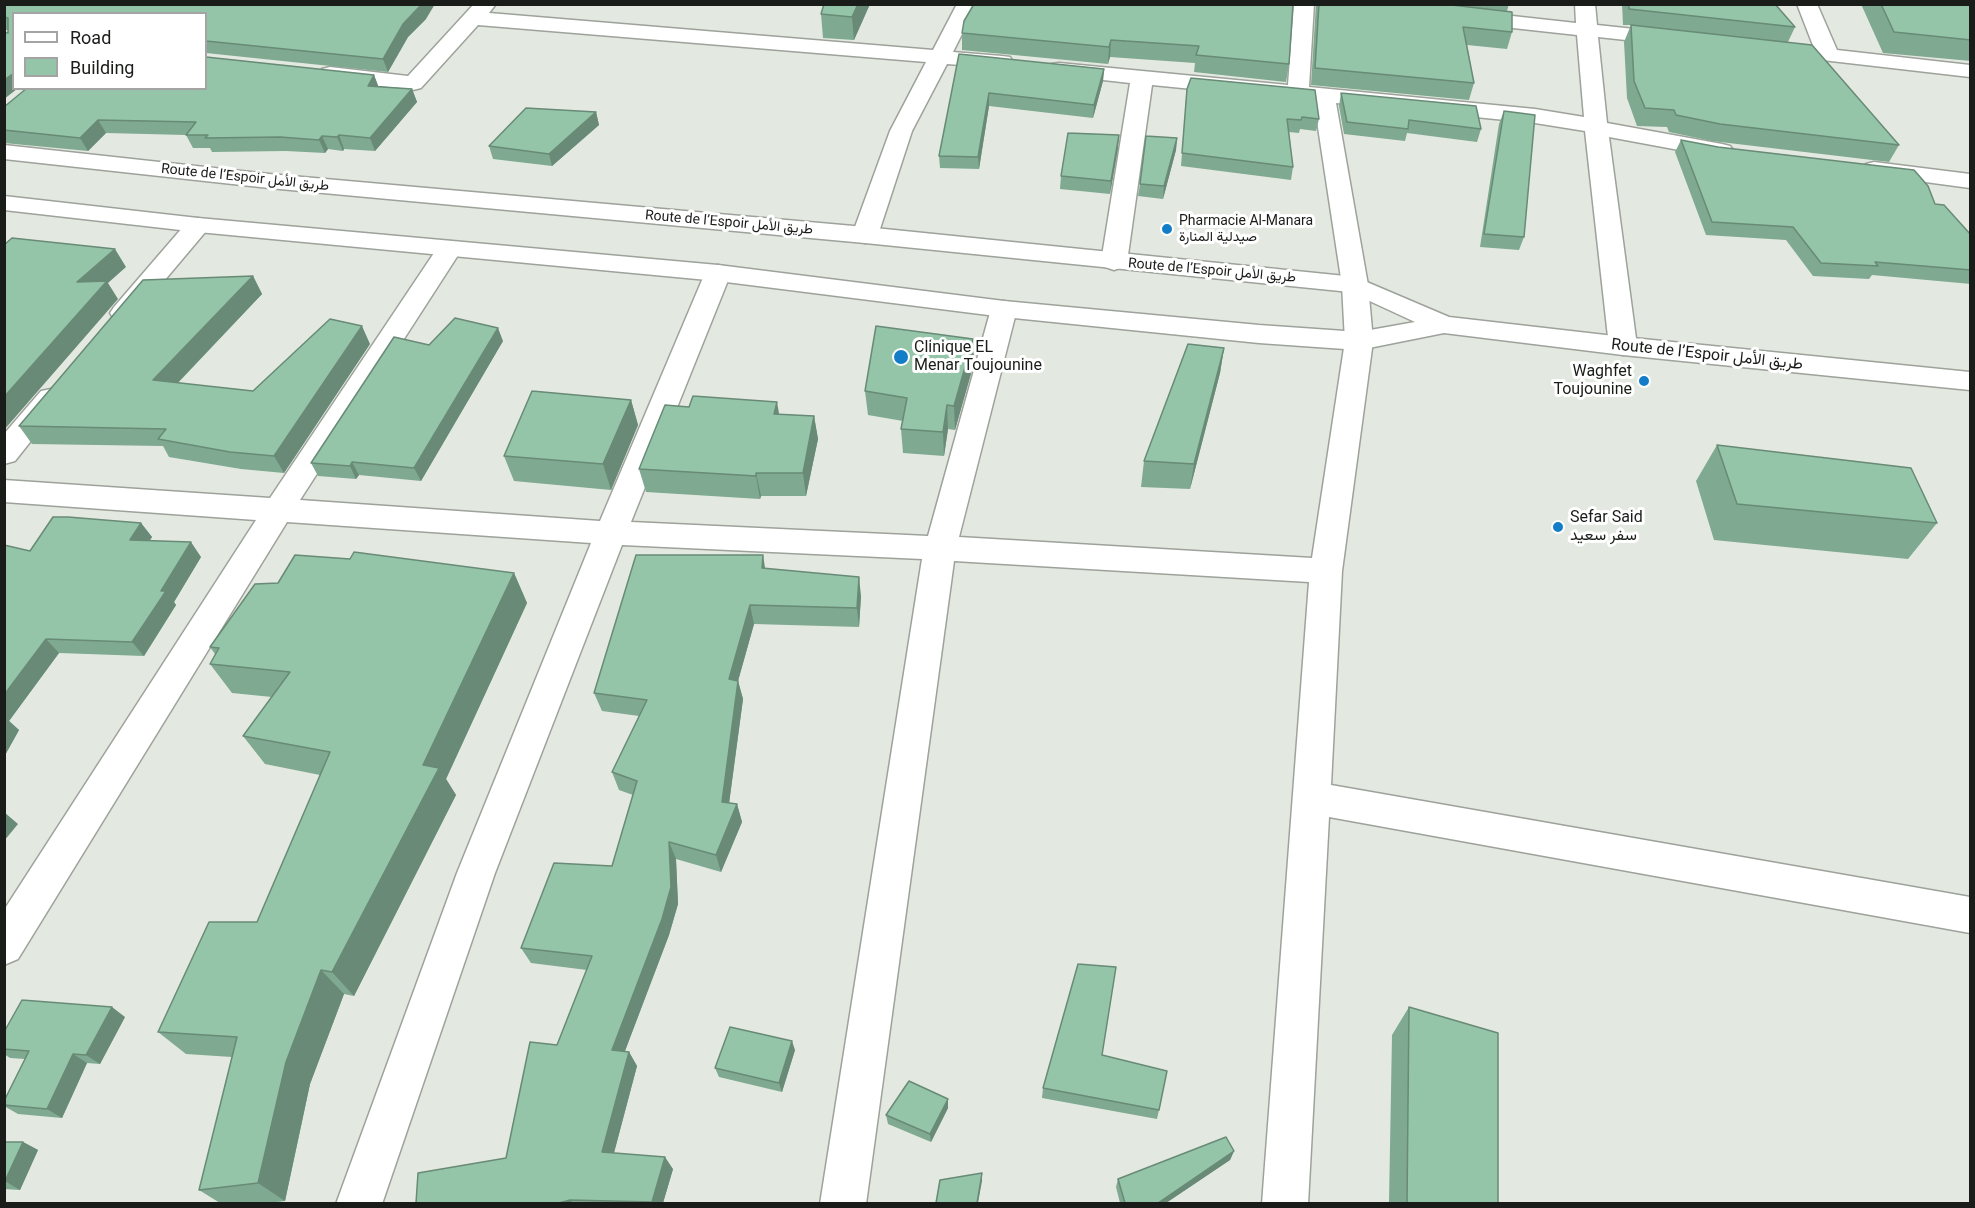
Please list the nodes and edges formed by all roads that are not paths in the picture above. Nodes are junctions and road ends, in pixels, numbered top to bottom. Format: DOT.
graph roads {
  1 [pos="967,4"];
  2 [pos="1304,4"];
  3 [pos="1585,4"];
  4 [pos="1807,4"];
  5 [pos="479,11"];
  6 [pos="1446,15"];
  7 [pos="1588,30"];
  8 [pos="1691,41"];
  9 [pos="1760,48"];
  10 [pos="1828,55"];
  11 [pos="939,56"];
  12 [pos="1018,64"];
  13 [pos="1041,67"];
  14 [pos="1971,71"];
  15 [pos="309,72"];
  16 [pos="1142,78"];
  17 [pos="1298,93"];
  18 [pos="1324,95"];
  19 [pos="1596,126"];
  20 [pos="4,152"];
  21 [pos="1747,154"];
  22 [pos="1853,167"];
  23 [pos="1971,181"];
  24 [pos="4,202"];
  25 [pos="198,225"];
  26 [pos="865,235"];
  27 [pos="448,249"];
  28 [pos="1114,262"];
  29 [pos="718,273"];
  30 [pos="1355,285"];
  31 [pos="1004,309"];
  32 [pos="1444,325"];
  33 [pos="105,335"];
  34 [pos="1359,341"];
  35 [pos="1623,346"];
  36 [pos="66,381"];
  37 [pos="1971,381"];
  38 [pos="4,454"];
  39 [pos="4,491"];
  40 [pos="278,510"];
  41 [pos="611,533"];
  42 [pos="940,548"];
  43 [pos="1326,572"];
  44 [pos="1313,798"];
  45 [pos="1971,915"];
  46 [pos="4,946"];
  47 [pos="358,1203"];
  48 [pos="843,1203"];
  49 [pos="1286,1203"];
  1 -- 11 [label="main road"];
  2 -- 17 [label="main road"];
  3 -- 7 [label="main road"];
  4 -- 10 [label="main road"];
  5 -- 11 [label="main road"];
  5 -- 15 [label="main road"];
  6 -- 7 [label="main road"];
  7 -- 8 [label="main road"];
  7 -- 19 [label="main road"];
  9 -- 10 [label="main road"];
  10 -- 14 [label="main road"];
  11 -- 12 [label="main road"];
  11 -- 26 [label="main road"];
  13 -- 16 [label="main road"];
  16 -- 17 [label="main road"];
  16 -- 28 [label="main road"];
  17 -- 18 [label="main road"];
  18 -- 19 [label="main road"];
  18 -- 30 [label="main road"];
  19 -- 21 [label="main road"];
  19 -- 35 [label="main road"];
  20 -- 26 [label="main road, Route de l’Espoir طريق الأمل"];
  22 -- 23 [label="main road"];
  24 -- 25 [label="main road, Route de l’Espoir طريق الأمل"];
  25 -- 27 [label="main road, Route de l’Espoir طريق الأمل"];
  25 -- 33 [label="main road"];
  26 -- 28 [label="main road, Route de l’Espoir طريق الأمل"];
  27 -- 29 [label="main road, Route de l’Espoir طريق الأمل"];
  27 -- 40 [label="main road"];
  28 -- 30 [label="main road, Route de l’Espoir طريق الأمل"];
  29 -- 31 [label="main road, Route de l’Espoir طريق الأمل"];
  29 -- 41 [label="main road"];
  30 -- 32 [label="main road, Route de l’Espoir طريق الأمل"];
  30 -- 34 [label="main road"];
  31 -- 34 [label="main road, Route de l’Espoir طريق الأمل"];
  31 -- 42 [label="main road"];
  32 -- 34 [label="main road, Route de l’Espoir طريق الأمل"];
  32 -- 35 [label="main road, Route de l’Espoir طريق الأمل"];
  34 -- 43 [label="main road"];
  35 -- 37 [label="main road, Route de l’Espoir طريق الأمل"];
  36 -- 38 [label="main road"];
  39 -- 40 [label="main road"];
  40 -- 41 [label="main road"];
  40 -- 46 [label="main road"];
  41 -- 42 [label="main road"];
  41 -- 47 [label="main road"];
  42 -- 43 [label="main road"];
  42 -- 48 [label="main road"];
  43 -- 44 [label="main road"];
  44 -- 45 [label="main road"];
  44 -- 49 [label="main road"];
}
